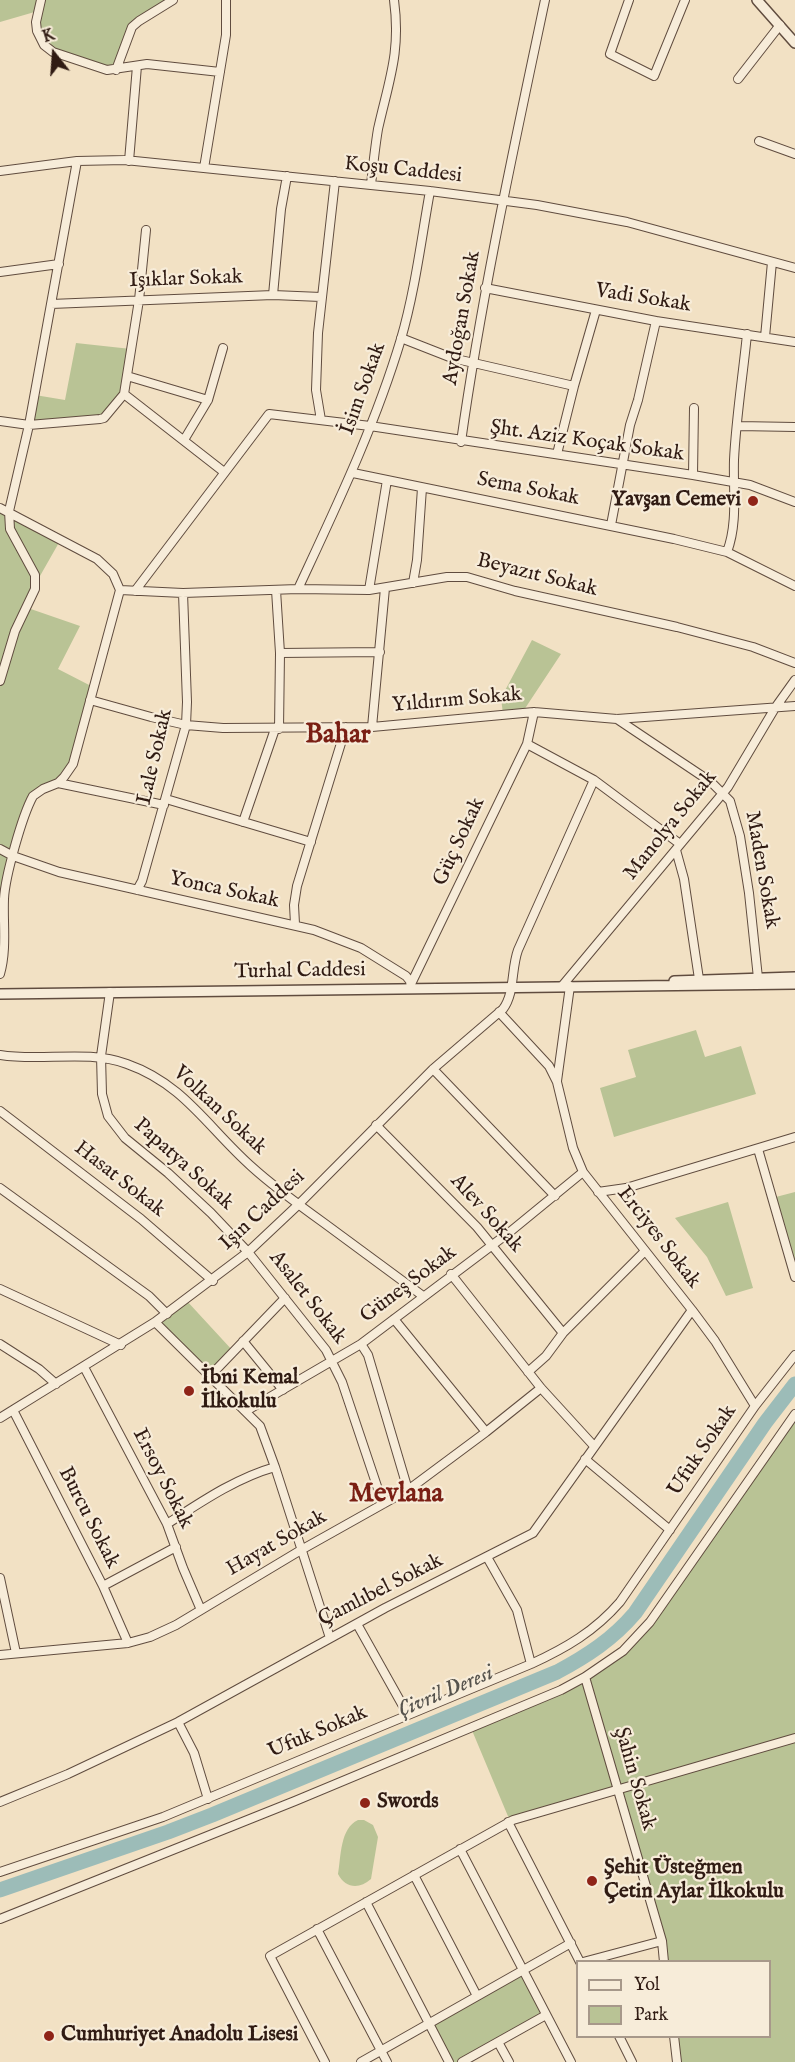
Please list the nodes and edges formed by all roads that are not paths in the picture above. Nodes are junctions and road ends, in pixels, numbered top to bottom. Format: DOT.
graph roads {
  1 [pos="41,0"];
  2 [pos="173,0"];
  3 [pos="226,0"];
  4 [pos="394,0"];
  5 [pos="545,0"];
  6 [pos="629,0"];
  7 [pos="685,0"];
  8 [pos="757,0"];
  9 [pos="780,25"];
  10 [pos="795,43"];
  11 [pos="136,66"];
  12 [pos="116,70"];
  13 [pos="220,72"];
  14 [pos="738,79"];
  15 [pos="759,141"];
  16 [pos="795,154"];
  17 [pos="77,161"];
  18 [pos="129,161"];
  19 [pos="204,168"];
  20 [pos="0,171"];
  21 [pos="287,176"];
  22 [pos="335,181"];
  23 [pos="371,185"];
  24 [pos="430,191"];
  25 [pos="502,201"];
  26 [pos="146,230"];
  27 [pos="772,262"];
  28 [pos="58,264"];
  29 [pos="795,268"];
  30 [pos="0,272"];
  31 [pos="485,288"];
  32 [pos="273,295"];
  33 [pos="321,297"];
  34 [pos="139,300"];
  35 [pos="51,304"];
  36 [pos="596,310"];
  37 [pos="656,321"];
  38 [pos="747,334"];
  39 [pos="765,337"];
  40 [pos="401,338"];
  41 [pos="795,342"];
  42 [pos="224,348"];
  43 [pos="472,363"];
  44 [pos="127,376"];
  45 [pos="574,386"];
  46 [pos="124,394"];
  47 [pos="208,400"];
  48 [pos="694,408"];
  49 [pos="321,420"];
  50 [pos="0,421"];
  51 [pos="30,425"];
  52 [pos="370,426"];
  53 [pos="738,426"];
  54 [pos="795,427"];
  55 [pos="183,441"];
  56 [pos="461,441"];
  57 [pos="557,454"];
  58 [pos="623,464"];
  59 [pos="224,472"];
  60 [pos="353,472"];
  61 [pos="693,475"];
  62 [pos="387,480"];
  63 [pos="736,483"];
  64 [pos="422,488"];
  65 [pos="795,502"];
  66 [pos="0,508"];
  67 [pos="9,511"];
  68 [pos="610,525"];
  69 [pos="727,552"];
  70 [pos="412,583"];
  71 [pos="795,586"];
  72 [pos="384,588"];
  73 [pos="298,589"];
  74 [pos="120,590"];
  75 [pos="276,590"];
  76 [pos="369,590"];
  77 [pos="135,591"];
  78 [pos="183,592"];
  79 [pos="380,652"];
  80 [pos="280,653"];
  81 [pos="795,663"];
  82 [pos="795,680"];
  83 [pos="0,681"];
  84 [pos="90,700"];
  85 [pos="795,706"];
  86 [pos="775,708"];
  87 [pos="534,712"];
  88 [pos="617,719"];
  89 [pos="186,725"];
  90 [pos="346,727"];
  91 [pos="372,727"];
  92 [pos="277,729"];
  93 [pos="527,744"];
  94 [pos="594,780"];
  95 [pos="58,783"];
  96 [pos="723,792"];
  97 [pos="165,802"];
  98 [pos="243,822"];
  99 [pos="312,842"];
  100 [pos="678,847"];
  101 [pos="0,849"];
  102 [pos="13,856"];
  103 [pos="137,890"];
  104 [pos="295,924"];
  105 [pos="0,974"];
  106 [pos="795,977"];
  107 [pos="758,978"];
  108 [pos="699,979"];
  109 [pos="795,984"];
  110 [pos="411,986"];
  111 [pos="566,986"];
  112 [pos="600,986"];
  113 [pos="511,987"];
  114 [pos="110,992"];
  115 [pos="0,994"];
  116 [pos="499,1012"];
  117 [pos="0,1055"];
  118 [pos="101,1056"];
  119 [pos="433,1069"];
  120 [pos="557,1082"];
  121 [pos="0,1111"];
  122 [pos="376,1125"];
  123 [pos="795,1137"];
  124 [pos="758,1149"];
  125 [pos="584,1172"];
  126 [pos="0,1188"];
  127 [pos="598,1192"];
  128 [pos="555,1196"];
  129 [pos="299,1204"];
  130 [pos="493,1245"];
  131 [pos="645,1251"];
  132 [pos="249,1252"];
  133 [pos="452,1274"];
  134 [pos="795,1277"];
  135 [pos="213,1281"];
  136 [pos="0,1289"];
  137 [pos="423,1296"];
  138 [pos="285,1298"];
  139 [pos="692,1310"];
  140 [pos="167,1314"];
  141 [pos="394,1319"];
  142 [pos="155,1322"];
  143 [pos="563,1333"];
  144 [pos="243,1341"];
  145 [pos="0,1344"];
  146 [pos="121,1344"];
  147 [pos="361,1344"];
  148 [pos="795,1355"];
  149 [pos="333,1362"];
  150 [pos="84,1367"];
  151 [pos="528,1372"];
  152 [pos="211,1376"];
  153 [pos="56,1384"];
  154 [pos="541,1388"];
  155 [pos="283,1390"];
  156 [pos="755,1406"];
  157 [pos="13,1410"];
  158 [pos="246,1411"];
  159 [pos="795,1414"];
  160 [pos="0,1418"];
  161 [pos="486,1432"];
  162 [pos="594,1446"];
  163 [pos="585,1459"];
  164 [pos="275,1467"];
  165 [pos="408,1490"];
  166 [pos="383,1504"];
  167 [pos="167,1524"];
  168 [pos="670,1530"];
  169 [pos="176,1547"];
  170 [pos="301,1550"];
  171 [pos="487,1557"];
  172 [pos="0,1578"];
  173 [pos="103,1586"];
  174 [pos="201,1610"];
  175 [pos="357,1624"];
  176 [pos="330,1638"];
  177 [pos="128,1643"];
  178 [pos="16,1653"];
  179 [pos="0,1655"];
  180 [pos="531,1664"];
  181 [pos="585,1677"];
  182 [pos="408,1715"];
  183 [pos="178,1722"];
  184 [pos="795,1738"];
  185 [pos="618,1789"];
  186 [pos="208,1799"];
  187 [pos="0,1802"];
  188 [pos="508,1822"];
  189 [pos="460,1849"];
  190 [pos="0,1872"];
  191 [pos="414,1875"];
  192 [pos="366,1902"];
  193 [pos="0,1917"];
  194 [pos="317,1929"];
  195 [pos="662,1941"];
  196 [pos="571,1943"];
  197 [pos="581,1960"];
  198 [pos="590,1960"];
  199 [pos="664,1960"];
  200 [pos="523,1970"];
  201 [pos="477,1996"];
  202 [pos="546,2015"];
  203 [pos="428,2023"];
  204 [pos="620,2038"];
  205 [pos="674,2038"];
  206 [pos="498,2042"];
  207 [pos="381,2050"];
  208 [pos="325,2062"];
  209 [pos="361,2062"];
  210 [pos="387,2062"];
  211 [pos="448,2062"];
  212 [pos="462,2062"];
  213 [pos="508,2062"];
  214 [pos="571,2062"];
  215 [pos="632,2062"];
  216 [pos="677,2062"];
  1 -- 12 [label="street"];
  2 -- 12 [label="street"];
  3 -- 13 [label="street"];
  4 -- 23 [label="street"];
  5 -- 25 [label="street, Aydoğan Sokak"];
  6 -- 7 [label="street"];
  8 -- 9 [label="street"];
  9 -- 10 [label="street"];
  9 -- 14 [label="street"];
  11 -- 12 [label="street"];
  11 -- 13 [label="street"];
  11 -- 18 [label="street"];
  13 -- 19 [label="street"];
  15 -- 16 [label="street"];
  17 -- 18 [label="street, Koşu Caddesi"];
  17 -- 20 [label="street, Koşu Caddesi"];
  17 -- 28 [label="street"];
  18 -- 19 [label="street, Koşu Caddesi"];
  19 -- 21 [label="street, Koşu Caddesi"];
  21 -- 22 [label="street, Koşu Caddesi"];
  21 -- 32 [label="street"];
  22 -- 23 [label="street, Koşu Caddesi"];
  22 -- 33 [label="street"];
  23 -- 24 [label="street, Koşu Caddesi"];
  24 -- 25 [label="street, Koşu Caddesi"];
  24 -- 40 [label="street, İsim Sokak"];
  25 -- 27 [label="street, Koşu Caddesi"];
  25 -- 31 [label="street, Aydoğan Sokak"];
  26 -- 34 [label="street"];
  27 -- 29 [label="street, Koşu Caddesi"];
  27 -- 39 [label="street"];
  28 -- 30 [label="street"];
  28 -- 35 [label="street"];
  31 -- 36 [label="street, Vadi Sokak"];
  31 -- 43 [label="street, Aydoğan Sokak"];
  32 -- 33 [label="street, Işıklar Sokak"];
  32 -- 34 [label="street, Işıklar Sokak"];
  33 -- 49 [label="street"];
  34 -- 35 [label="street, Işıklar Sokak"];
  34 -- 44 [label="street"];
  35 -- 51 [label="street"];
  36 -- 37 [label="street, Vadi Sokak"];
  36 -- 45 [label="street"];
  37 -- 38 [label="street, Vadi Sokak"];
  37 -- 58 [label="street"];
  38 -- 39 [label="street, Vadi Sokak"];
  38 -- 53 [label="street"];
  39 -- 41 [label="street, Vadi Sokak"];
  40 -- 43 [label="street"];
  40 -- 52 [label="street, İsim Sokak"];
  42 -- 47 [label="street"];
  43 -- 45 [label="street"];
  43 -- 56 [label="street, Aydoğan Sokak"];
  44 -- 46 [label="street"];
  44 -- 47 [label="street"];
  45 -- 57 [label="street"];
  46 -- 51 [label="street"];
  46 -- 55 [label="street"];
  47 -- 55 [label="street"];
  48 -- 61 [label="street"];
  49 -- 52 [label="street, Şht. Aziz Koçak Sokak"];
  49 -- 59 [label="street, Şht. Aziz Koçak Sokak"];
  50 -- 51 [label="street"];
  51 -- 67 [label="street"];
  52 -- 56 [label="street, Şht. Aziz Koçak Sokak"];
  52 -- 60 [label="street, İsim Sokak"];
  53 -- 54 [label="street"];
  53 -- 63 [label="street"];
  55 -- 59 [label="street"];
  56 -- 57 [label="street, Şht. Aziz Koçak Sokak"];
  57 -- 58 [label="street, Şht. Aziz Koçak Sokak"];
  58 -- 61 [label="street, Şht. Aziz Koçak Sokak"];
  58 -- 68 [label="street"];
  59 -- 77 [label="street"];
  60 -- 62 [label="street, Sema Sokak"];
  60 -- 73 [label="street, İsim Sokak"];
  61 -- 63 [label="street, Şht. Aziz Koçak Sokak"];
  62 -- 64 [label="street, Sema Sokak"];
  62 -- 76 [label="street"];
  63 -- 65 [label="street, Şht. Aziz Koçak Sokak"];
  63 -- 69 [label="street"];
  64 -- 68 [label="street, Sema Sokak"];
  64 -- 70 [label="street"];
  66 -- 67 [label="street"];
  67 -- 74 [label="street"];
  67 -- 83 [label="street"];
  68 -- 69 [label="street, Sema Sokak"];
  69 -- 71 [label="street, Sema Sokak"];
  70 -- 72 [label="street, Beyazıt Sokak"];
  70 -- 81 [label="street, Beyazıt Sokak"];
  72 -- 76 [label="street, Beyazıt Sokak"];
  72 -- 79 [label="street"];
  73 -- 75 [label="street, Beyazıt Sokak"];
  73 -- 76 [label="street, Beyazıt Sokak"];
  74 -- 77 [label="street, Beyazıt Sokak"];
  74 -- 84 [label="street"];
  75 -- 78 [label="street, Beyazıt Sokak"];
  75 -- 80 [label="street"];
  77 -- 78 [label="street, Beyazıt Sokak"];
  78 -- 89 [label="street, Lale Sokak"];
  79 -- 80 [label="street"];
  79 -- 91 [label="street"];
  80 -- 92 [label="street"];
  82 -- 86 [label="street, Manolya Sokak"];
  84 -- 89 [label="street, Yıldırım Sokak"];
  84 -- 95 [label="street"];
  85 -- 86 [label="street, Yıldırım Sokak"];
  86 -- 88 [label="street, Yıldırım Sokak"];
  86 -- 96 [label="street, Manolya Sokak"];
  87 -- 88 [label="street, Yıldırım Sokak"];
  87 -- 91 [label="street, Yıldırım Sokak"];
  87 -- 93 [label="street, Güç Sokak"];
  88 -- 96 [label="street, Maden Sokak"];
  89 -- 92 [label="street, Yıldırım Sokak"];
  89 -- 97 [label="street, Lale Sokak"];
  90 -- 91 [label="street, Yıldırım Sokak"];
  90 -- 92 [label="street, Yıldırım Sokak"];
  90 -- 99 [label="street"];
  92 -- 98 [label="street"];
  93 -- 94 [label="street"];
  93 -- 110 [label="street, Güç Sokak"];
  94 -- 100 [label="street"];
  94 -- 113 [label="street, Işın Caddesi"];
  95 -- 97 [label="street"];
  95 -- 102 [label="street"];
  96 -- 100 [label="street, Manolya Sokak"];
  96 -- 107 [label="street, Maden Sokak"];
  97 -- 98 [label="street"];
  97 -- 103 [label="street, Lale Sokak"];
  98 -- 99 [label="street"];
  99 -- 104 [label="street"];
  100 -- 108 [label="street"];
  100 -- 111 [label="street, Manolya Sokak"];
  101 -- 102 [label="street, Yonca Sokak"];
  102 -- 103 [label="street, Yonca Sokak"];
  102 -- 105 [label="street"];
  103 -- 104 [label="street, Yonca Sokak"];
  104 -- 110 [label="street, Yonca Sokak"];
  106 -- 107 [label="street, Turhal Caddesi"];
  107 -- 108 [label="street, Turhal Caddesi"];
  108 -- 112 [label="street, Turhal Caddesi"];
  109 -- 112 [label="street, Turhal Caddesi"];
  110 -- 113 [label="street, Turhal Caddesi"];
  110 -- 114 [label="street, Turhal Caddesi"];
  111 -- 112 [label="street, Turhal Caddesi"];
  111 -- 113 [label="street, Turhal Caddesi"];
  111 -- 120 [label="street, Erciyes Sokak"];
  113 -- 116 [label="street, Işın Caddesi"];
  114 -- 115 [label="street, Turhal Caddesi"];
  114 -- 118 [label="street, Papatya Sokak"];
  116 -- 119 [label="street, Işın Caddesi"];
  116 -- 120 [label="street, Erciyes Sokak"];
  117 -- 118 [label="street, Volkan Sokak"];
  118 -- 129 [label="street, Volkan Sokak"];
  118 -- 132 [label="street, Papatya Sokak"];
  119 -- 122 [label="street, Işın Caddesi"];
  119 -- 128 [label="street"];
  120 -- 125 [label="street, Erciyes Sokak"];
  121 -- 135 [label="street, Hasat Sokak"];
  122 -- 129 [label="street, Işın Caddesi"];
  122 -- 130 [label="street, Alev Sokak"];
  123 -- 124 [label="street"];
  124 -- 127 [label="street"];
  124 -- 134 [label="street"];
  125 -- 127 [label="street, Erciyes Sokak"];
  125 -- 128 [label="street, Güneş Sokak"];
  126 -- 140 [label="street"];
  127 -- 131 [label="street, Erciyes Sokak"];
  128 -- 130 [label="street, Güneş Sokak"];
  129 -- 132 [label="street, Işın Caddesi"];
  129 -- 137 [label="street, Volkan Sokak"];
  130 -- 133 [label="street, Güneş Sokak"];
  130 -- 143 [label="street, Alev Sokak"];
  131 -- 139 [label="street, Erciyes Sokak"];
  131 -- 143 [label="street"];
  132 -- 135 [label="street, Işın Caddesi"];
  132 -- 138 [label="street, Asalet Sokak"];
  133 -- 137 [label="street, Güneş Sokak"];
  133 -- 151 [label="street"];
  135 -- 140 [label="street, Işın Caddesi"];
  136 -- 146 [label="street"];
  137 -- 141 [label="street, Güneş Sokak"];
  138 -- 144 [label="street"];
  138 -- 149 [label="street, Asalet Sokak"];
  139 -- 156 [label="street, Erciyes Sokak"];
  139 -- 162 [label="street, Çamlıbel Sokak"];
  140 -- 142 [label="street, Işın Caddesi"];
  141 -- 147 [label="street, Güneş Sokak"];
  141 -- 161 [label="street"];
  142 -- 146 [label="street, Işın Caddesi"];
  142 -- 152 [label="street"];
  143 -- 151 [label="street"];
  144 -- 152 [label="street"];
  144 -- 155 [label="street"];
  145 -- 153 [label="street"];
  146 -- 150 [label="street, Işın Caddesi"];
  147 -- 149 [label="street, Güneş Sokak"];
  147 -- 165 [label="street"];
  148 -- 156 [label="street, Ufuk Sokak"];
  149 -- 155 [label="street, Güneş Sokak"];
  149 -- 166 [label="street, Asalet Sokak"];
  150 -- 153 [label="street, Işın Caddesi"];
  150 -- 167 [label="street, Ersoy Sokak"];
  151 -- 154 [label="street"];
  152 -- 158 [label="street"];
  153 -- 157 [label="street, Işın Caddesi"];
  154 -- 161 [label="street, Hayat Sokak"];
  154 -- 162 [label="street"];
  155 -- 158 [label="street, Güneş Sokak"];
  156 -- 168 [label="street, Ufuk Sokak"];
  157 -- 160 [label="street, Işın Caddesi"];
  157 -- 173 [label="street, Burcu Sokak"];
  158 -- 164 [label="street"];
  159 -- 181 [label="street"];
  161 -- 165 [label="street, Hayat Sokak"];
  162 -- 163 [label="street, Çamlıbel Sokak"];
  163 -- 168 [label="street"];
  163 -- 171 [label="street, Çamlıbel Sokak"];
  164 -- 167 [label="street"];
  164 -- 170 [label="street"];
  165 -- 166 [label="street, Hayat Sokak"];
  166 -- 170 [label="street, Hayat Sokak"];
  167 -- 169 [label="street, Ersoy Sokak"];
  168 -- 180 [label="street, Ufuk Sokak"];
  169 -- 173 [label="street"];
  169 -- 174 [label="street, Ersoy Sokak"];
  170 -- 174 [label="street, Hayat Sokak"];
  170 -- 176 [label="street"];
  171 -- 175 [label="street, Çamlıbel Sokak"];
  171 -- 180 [label="street"];
  172 -- 178 [label="street"];
  173 -- 177 [label="street, Burcu Sokak"];
  174 -- 177 [label="street, Hayat Sokak"];
  175 -- 176 [label="street, Çamlıbel Sokak"];
  175 -- 182 [label="street"];
  176 -- 183 [label="street, Çamlıbel Sokak"];
  177 -- 178 [label="street, Hayat Sokak"];
  178 -- 179 [label="street, Hayat Sokak"];
  180 -- 182 [label="street, Ufuk Sokak"];
  181 -- 185 [label="street, Şahin Sokak"];
  181 -- 193 [label="street"];
  182 -- 186 [label="street, Ufuk Sokak"];
  183 -- 186 [label="street"];
  183 -- 187 [label="street, Çamlıbel Sokak"];
  184 -- 185 [label="street"];
  185 -- 188 [label="street"];
  185 -- 195 [label="street, Şahin Sokak"];
  186 -- 190 [label="street, Ufuk Sokak"];
  188 -- 189 [label="street"];
  188 -- 196 [label="street"];
  189 -- 191 [label="street"];
  189 -- 200 [label="street"];
  191 -- 192 [label="street"];
  191 -- 201 [label="street"];
  192 -- 194 [label="street"];
  192 -- 203 [label="street"];
  194 -- 207 [label="street"];
  194 -- 208 [label="street"];
  195 -- 198 [label="street"];
  195 -- 199 [label="street, Şahin Sokak"];
  196 -- 197 [label="street"];
  196 -- 200 [label="street"];
  200 -- 201 [label="street"];
  200 -- 202 [label="street"];
  201 -- 203 [label="street"];
  202 -- 206 [label="street"];
  202 -- 214 [label="street"];
  203 -- 207 [label="street"];
  203 -- 211 [label="street"];
  204 -- 215 [label="street"];
  205 -- 216 [label="street"];
  206 -- 212 [label="street"];
  206 -- 213 [label="street"];
  207 -- 209 [label="street"];
  207 -- 210 [label="street"];
}
